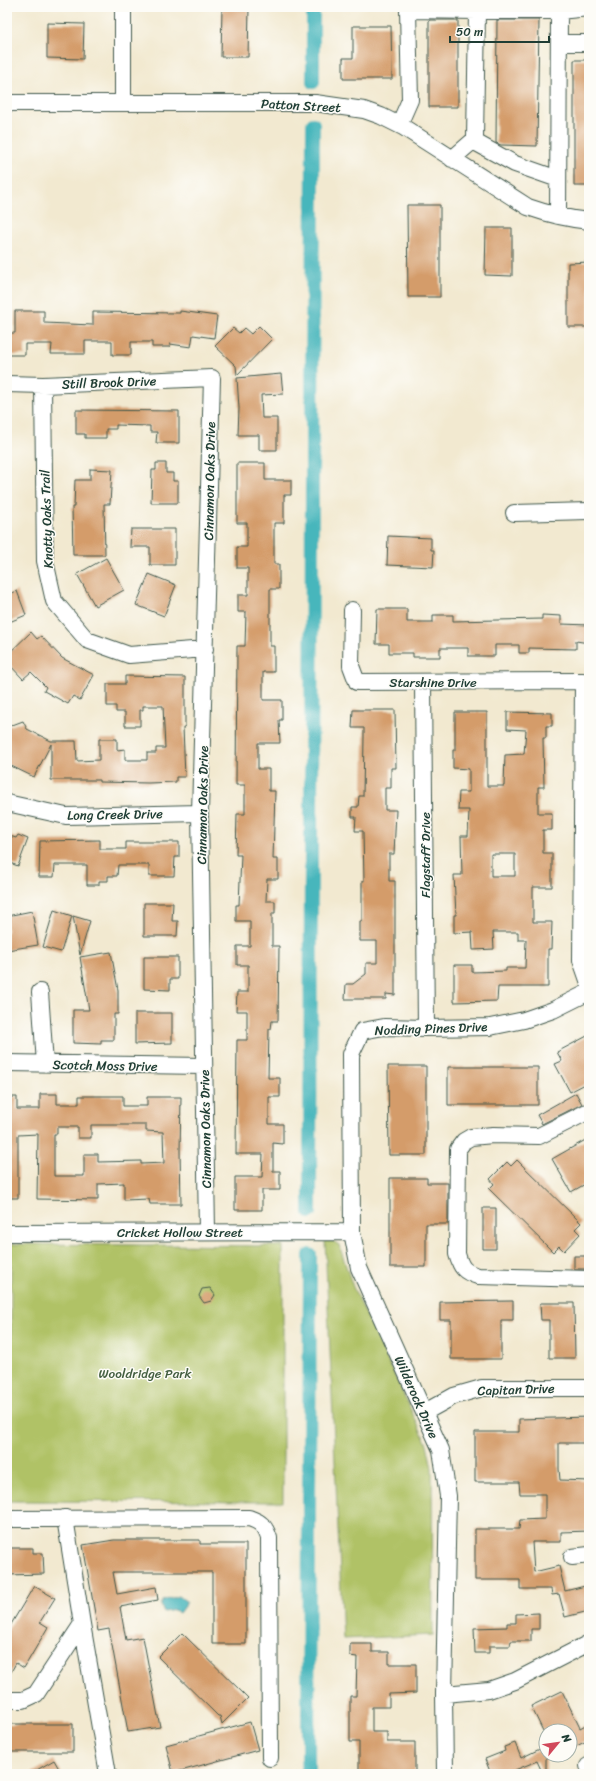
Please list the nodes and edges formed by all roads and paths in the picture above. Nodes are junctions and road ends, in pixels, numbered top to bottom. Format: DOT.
graph roads {
  1 [pos="123,7"];
  2 [pos="589,8"];
  3 [pos="407,9"];
  4 [pos="477,11"];
  5 [pos="559,11"];
  6 [pos="559,43"];
  7 [pos="589,43"];
  8 [pos="7,103"];
  9 [pos="123,103"];
  10 [pos="399,125"];
  11 [pos="473,140"];
  12 [pos="452,159"];
  13 [pos="558,179"];
  14 [pos="558,216"];
  15 [pos="589,220"];
  16 [pos="212,378"];
  17 [pos="7,384"];
  18 [pos="43,385"];
  19 [pos="589,511"];
  20 [pos="514,513"];
  21 [pos="352,610"];
  22 [pos="205,649"];
  23 [pos="423,682"];
  24 [pos="7,803"];
  25 [pos="200,813"];
  26 [pos="589,983"];
  27 [pos="40,992"];
  28 [pos="589,992"];
  29 [pos="426,1028"];
  30 [pos="362,1031"];
  31 [pos="7,1063"];
  32 [pos="45,1064"];
  33 [pos="204,1066"];
  34 [pos="589,1111"];
  35 [pos="206,1231"];
  36 [pos="352,1232"];
  37 [pos="7,1233"];
  38 [pos="589,1279"];
  39 [pos="589,1388"];
  40 [pos="425,1412"];
  41 [pos="7,1518"];
  42 [pos="65,1518"];
  43 [pos="589,1555"];
  44 [pos="572,1557"];
  45 [pos="82,1624"];
  46 [pos="589,1643"];
  47 [pos="444,1694"];
  48 [pos="7,1700"];
  49 [pos="270,1758"];
  50 [pos="108,1774"];
  51 [pos="445,1774"];
  1 -- 9 [label="street"];
  2 -- 5 [label="street"];
  3 -- 4 [label="street"];
  3 -- 10 [label="street"];
  4 -- 5 [label="street"];
  4 -- 11 [label="street"];
  5 -- 6 [label="street"];
  6 -- 7 [label="street"];
  6 -- 13 [label="street"];
  8 -- 9 [label="street, Patton Street"];
  9 -- 10 [label="street, Patton Street"];
  10 -- 12 [label="street, Patton Street"];
  11 -- 12 [label="street"];
  11 -- 13 [label="street"];
  12 -- 14 [label="street, Patton Street"];
  13 -- 14 [label="street"];
  14 -- 15 [label="street, Patton Street"];
  16 -- 18 [label="street, Still Brook Drive"];
  16 -- 22 [label="street, Cinnamon Oaks Drive"];
  17 -- 18 [label="street, Still Brook Drive"];
  18 -- 22 [label="street, Knotty Oaks Trail"];
  19 -- 20 [label="street"];
  21 -- 23 [label="street, Starshine Drive"];
  22 -- 25 [label="street, Cinnamon Oaks Drive"];
  23 -- 26 [label="street, Starshine Drive"];
  23 -- 29 [label="street, Flagstaff Drive"];
  24 -- 25 [label="street, Long Creek Drive"];
  25 -- 33 [label="street, Cinnamon Oaks Drive"];
  27 -- 32 [label="street"];
  28 -- 29 [label="street, Nodding Pines Drive"];
  29 -- 30 [label="street, Nodding Pines Drive"];
  30 -- 36 [label="street, Wilderock Drive"];
  31 -- 32 [label="street, Scotch Moss Drive"];
  32 -- 33 [label="street, Scotch Moss Drive"];
  33 -- 35 [label="street, Cinnamon Oaks Drive"];
  34 -- 38 [label="street"];
  35 -- 36 [label="street, Cricket Hollow Street"];
  35 -- 37 [label="street, Cricket Hollow Street"];
  36 -- 40 [label="street, Wilderock Drive"];
  39 -- 40 [label="street, Capitan Drive"];
  40 -- 47 [label="street, Wilderock Drive"];
  41 -- 42 [label="street"];
  42 -- 45 [label="street"];
  42 -- 49 [label="street"];
  43 -- 44 [label="street"];
  45 -- 48 [label="street"];
  45 -- 50 [label="street"];
  46 -- 47 [label="street"];
  47 -- 51 [label="street, Wilderock Drive"];
}
